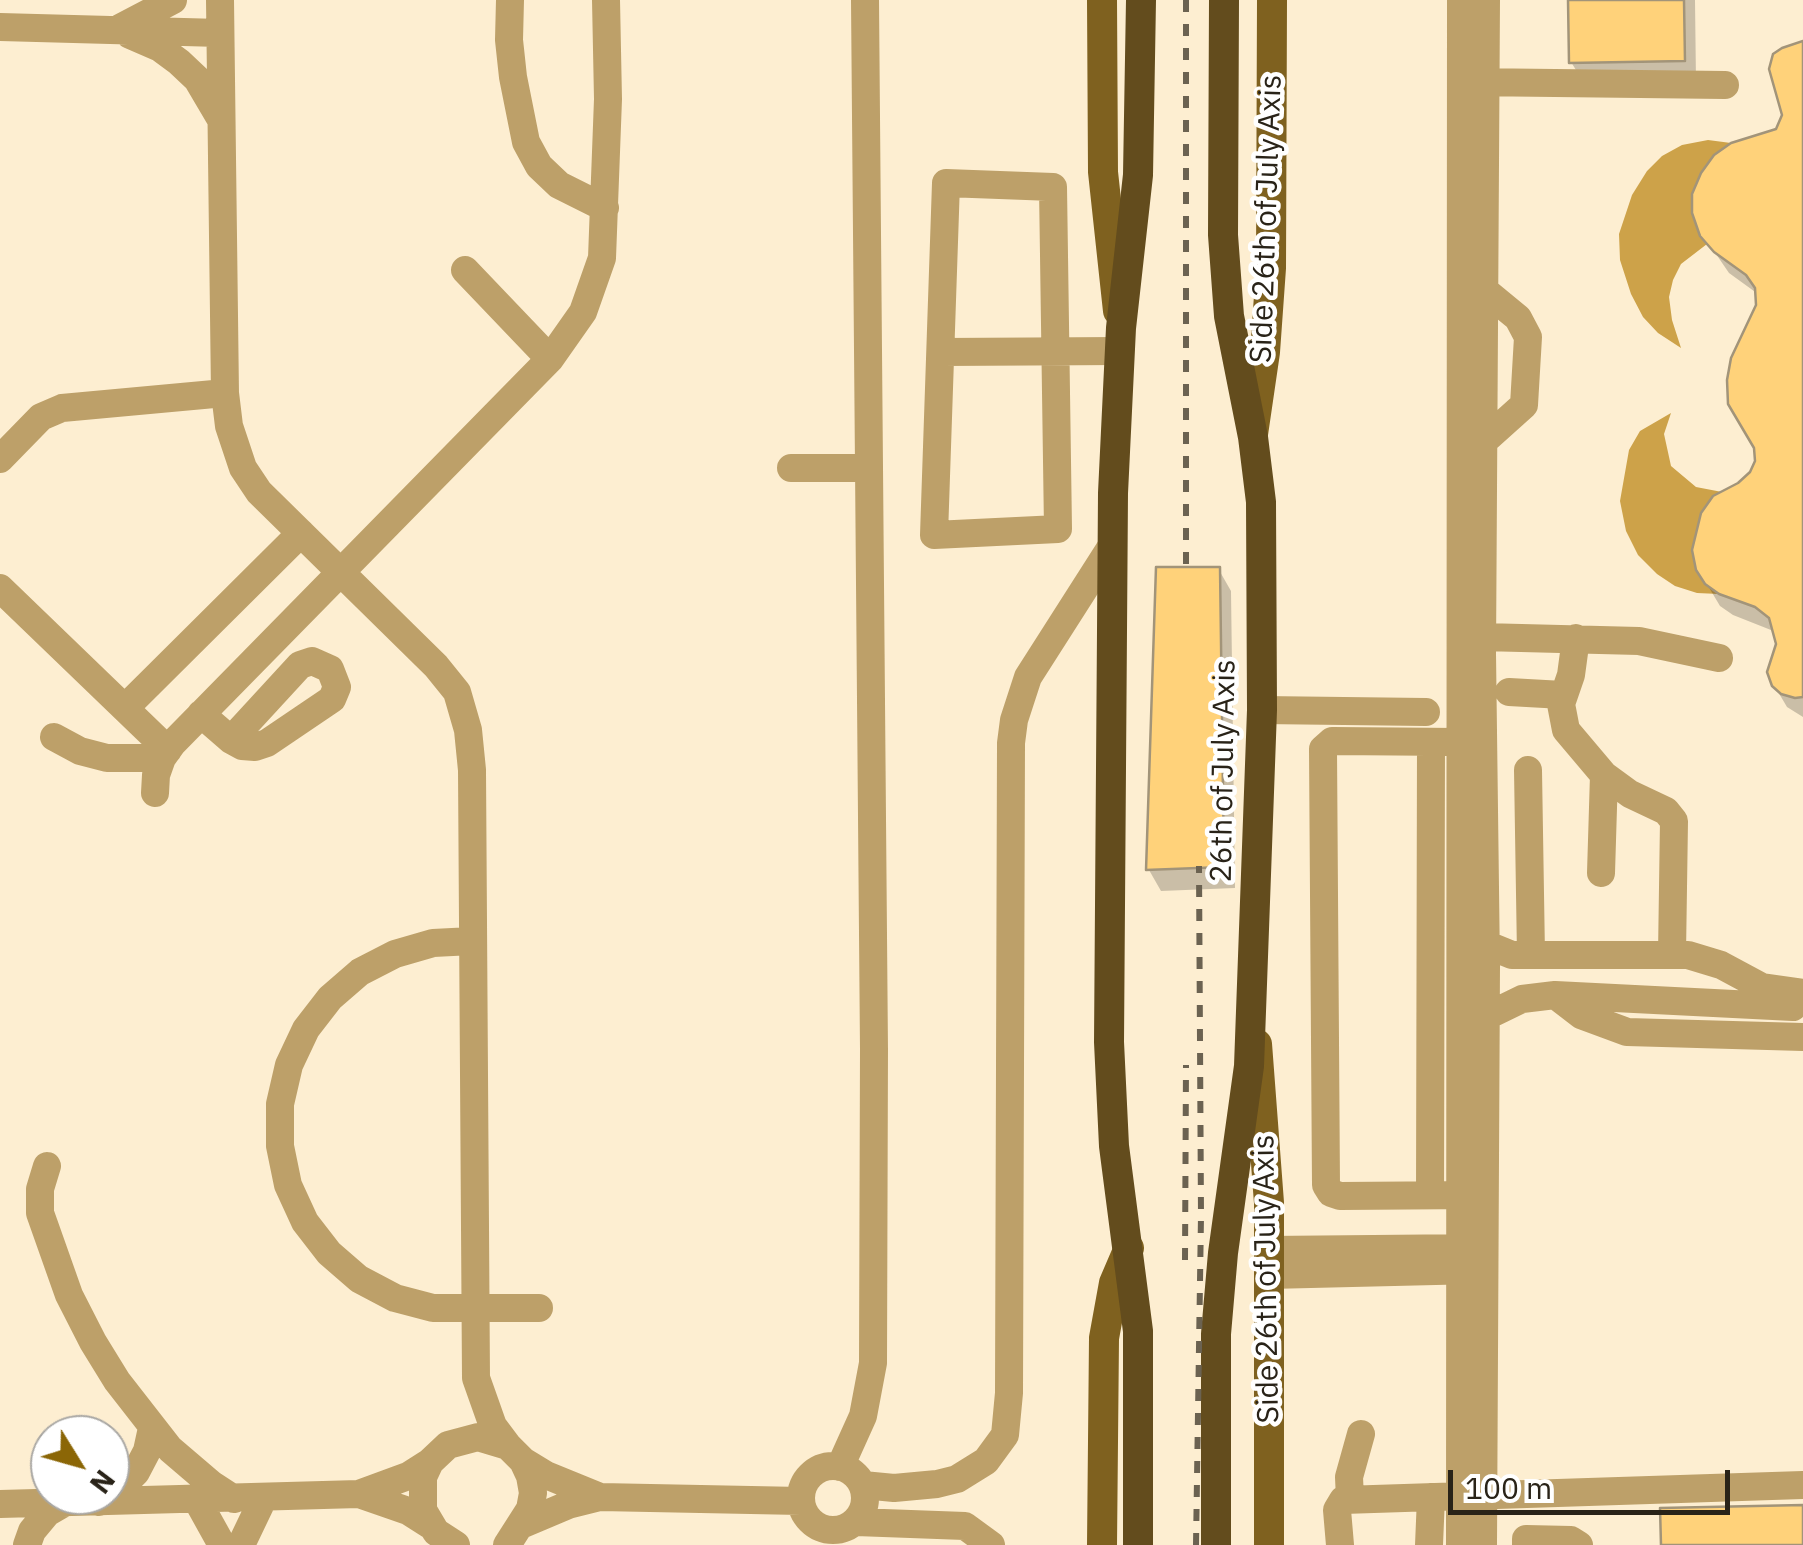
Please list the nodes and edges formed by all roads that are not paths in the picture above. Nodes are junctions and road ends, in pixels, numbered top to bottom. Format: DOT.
graph roads {
  1 [pos="173,0"];
  2 [pos="220,0"];
  3 [pos="510,0"];
  4 [pos="606,0"];
  5 [pos="865,0"];
  6 [pos="1102,0"];
  7 [pos="1141,0"];
  8 [pos="1224,0"];
  9 [pos="1272,0"];
  10 [pos="1461,0"];
  11 [pos="1486,0"];
  12 [pos="0,26"];
  13 [pos="114,30"];
  14 [pos="220,33"];
  15 [pos="1472,82"];
  16 [pos="1725,85"];
  17 [pos="222,120"];
  18 [pos="605,208"];
  19 [pos="465,270"];
  20 [pos="1484,290"];
  21 [pos="1120,340"];
  22 [pos="942,352"];
  23 [pos="1055,352"];
  24 [pos="550,359"];
  25 [pos="225,394"];
  26 [pos="1253,437"];
  27 [pos="1485,440"];
  28 [pos="0,459"];
  29 [pos="791,468"];
  30 [pos="870,468"];
  31 [pos="301,534"];
  32 [pos="1112,547"];
  33 [pos="341,570"];
  34 [pos="0,588"];
  35 [pos="1576,638"];
  36 [pos="1474,647"];
  37 [pos="1718,658"];
  38 [pos="1509,692"];
  39 [pos="1563,695"];
  40 [pos="125,708"];
  41 [pos="1262,710"];
  42 [pos="1426,712"];
  43 [pos="201,714"];
  44 [pos="54,737"];
  45 [pos="232,740"];
  46 [pos="1445,742"];
  47 [pos="165,754"];
  48 [pos="1528,770"];
  49 [pos="1604,775"];
  50 [pos="155,793"];
  51 [pos="1601,873"];
  52 [pos="472,941"];
  53 [pos="1485,944"];
  54 [pos="1672,954"];
  55 [pos="1531,955"];
  56 [pos="1803,993"];
  57 [pos="1555,995"];
  58 [pos="1803,1008"];
  59 [pos="1253,1013"];
  60 [pos="1485,1017"];
  61 [pos="1803,1037"];
  62 [pos="47,1166"];
  63 [pos="1430,1195"];
  64 [pos="1472,1195"];
  65 [pos="1128,1248"];
  66 [pos="1472,1259"];
  67 [pos="1268,1263"];
  68 [pos="539,1308"];
  69 [pos="473,1310"];
  70 [pos="476,1378"];
  71 [pos="152,1428"];
  72 [pos="1361,1434"];
  73 [pos="439,1453"];
  74 [pos="516,1454"];
  75 [pos="840,1466"];
  76 [pos="130,1478"];
  77 [pos="863,1485"];
  78 [pos="1803,1485"];
  79 [pos="359,1494"];
  80 [pos="1431,1496"];
  81 [pos="1471,1496"];
  82 [pos="600,1497"];
  83 [pos="263,1498"];
  84 [pos="234,1499"];
  85 [pos="197,1500"];
  86 [pos="1350,1500"];
  87 [pos="130,1501"];
  88 [pos="800,1501"];
  89 [pos="30,1503"];
  90 [pos="0,1504"];
  91 [pos="45,1515"];
  92 [pos="852,1532"];
  93 [pos="510,1537"];
  94 [pos="445,1538"];
  95 [pos="1526,1542"];
  96 [pos="1475,1543"];
  97 [pos="27,1545"];
  98 [pos="222,1545"];
  99 [pos="241,1545"];
  100 [pos="992,1545"];
  101 [pos="1102,1545"];
  102 [pos="1138,1545"];
  103 [pos="1216,1545"];
  104 [pos="1269,1545"];
  105 [pos="1340,1545"];
  106 [pos="1429,1545"];
  107 [pos="1579,1545"];
  1 -- 13 [label="street"];
  2 -- 14 [label="street"];
  3 -- 18 [label="street"];
  4 -- 18 [label="street"];
  5 -- 30 [label="street"];
  6 -- 21 [label="main road"];
  7 -- 21 [label="highway"];
  8 -- 26 [label="highway, 26th of July Axis"];
  9 -- 26 [label="main road, Side 26th of July Axis"];
  10 -- 15 [label="street"];
  11 -- 15 [label="street"];
  12 -- 13 [label="street"];
  13 -- 14 [label="street"];
  13 -- 17 [label="street"];
  14 -- 17 [label="street"];
  15 -- 16 [label="street"];
  15 -- 20 [label="street"];
  15 -- 36 [label="street"];
  17 -- 25 [label="street"];
  18 -- 24 [label="street"];
  19 -- 24 [label="street"];
  20 -- 27 [label="street"];
  20 -- 27 [label="street"];
  21 -- 23 [label="street"];
  21 -- 32 [label="highway"];
  22 -- 23 [label="street"];
  22 -- 23 [label="street"];
  22 -- 23 [label="street"];
  24 -- 33 [label="street"];
  25 -- 28 [label="street"];
  25 -- 31 [label="street"];
  26 -- 41 [label="highway, 26th of July Axis"];
  27 -- 36 [label="street"];
  29 -- 30 [label="street"];
  30 -- 75 [label="street"];
  31 -- 33 [label="street"];
  31 -- 40 [label="street"];
  32 -- 65 [label="highway"];
  32 -- 77 [label="street"];
  33 -- 43 [label="street"];
  33 -- 52 [label="street"];
  34 -- 40 [label="street"];
  35 -- 36 [label="street"];
  35 -- 37 [label="street"];
  35 -- 39 [label="street"];
  36 -- 46 [label="street"];
  36 -- 53 [label="street"];
  38 -- 39 [label="street"];
  39 -- 49 [label="street"];
  40 -- 47 [label="street"];
  41 -- 42 [label="street"];
  41 -- 59 [label="highway, 26th of July Axis"];
  43 -- 45 [label="street"];
  43 -- 47 [label="street"];
  44 -- 47 [label="street"];
  46 -- 63 [label="street"];
  46 -- 63 [label="street"];
  46 -- 64 [label="street"];
  47 -- 50 [label="street"];
  48 -- 55 [label="street"];
  49 -- 51 [label="street"];
  49 -- 54 [label="street"];
  52 -- 69 [label="street"];
  52 -- 69 [label="street"];
  53 -- 55 [label="street"];
  53 -- 60 [label="street"];
  54 -- 55 [label="street"];
  54 -- 56 [label="street"];
  57 -- 58 [label="street"];
  57 -- 60 [label="street"];
  57 -- 61 [label="street"];
  59 -- 67 [label="main road, Side 26th of July Axis"];
  59 -- 103 [label="highway, 26th of July Axis"];
  60 -- 64 [label="street"];
  62 -- 71 [label="street"];
  63 -- 64 [label="street"];
  64 -- 66 [label="street"];
  65 -- 101 [label="main road"];
  65 -- 102 [label="highway"];
  66 -- 67 [label="street"];
  66 -- 81 [label="street"];
  67 -- 104 [label="main road, Side 26th of July Axis"];
  68 -- 69 [label="street"];
  69 -- 70 [label="street"];
  70 -- 73 [label="street"];
  70 -- 74 [label="street"];
  71 -- 76 [label="street"];
  71 -- 84 [label="street"];
  72 -- 86 [label="street"];
  73 -- 74 [label="street"];
  73 -- 79 [label="street"];
  73 -- 94 [label="street"];
  74 -- 82 [label="street"];
  74 -- 93 [label="street"];
  75 -- 77 [label="street"];
  75 -- 88 [label="street"];
  77 -- 92 [label="street"];
  78 -- 81 [label="street"];
  79 -- 83 [label="street"];
  79 -- 94 [label="street"];
  80 -- 81 [label="street"];
  80 -- 86 [label="street"];
  80 -- 106 [label="street"];
  81 -- 96 [label="street"];
  82 -- 88 [label="street"];
  82 -- 93 [label="street"];
  83 -- 84 [label="street"];
  83 -- 99 [label="street"];
  84 -- 85 [label="street"];
  85 -- 87 [label="street"];
  85 -- 98 [label="street"];
  86 -- 105 [label="street"];
  88 -- 92 [label="street"];
  89 -- 90 [label="street"];
  91 -- 97 [label="street"];
  92 -- 100 [label="street"];
  95 -- 96 [label="street"];
  95 -- 107 [label="street"];
}
